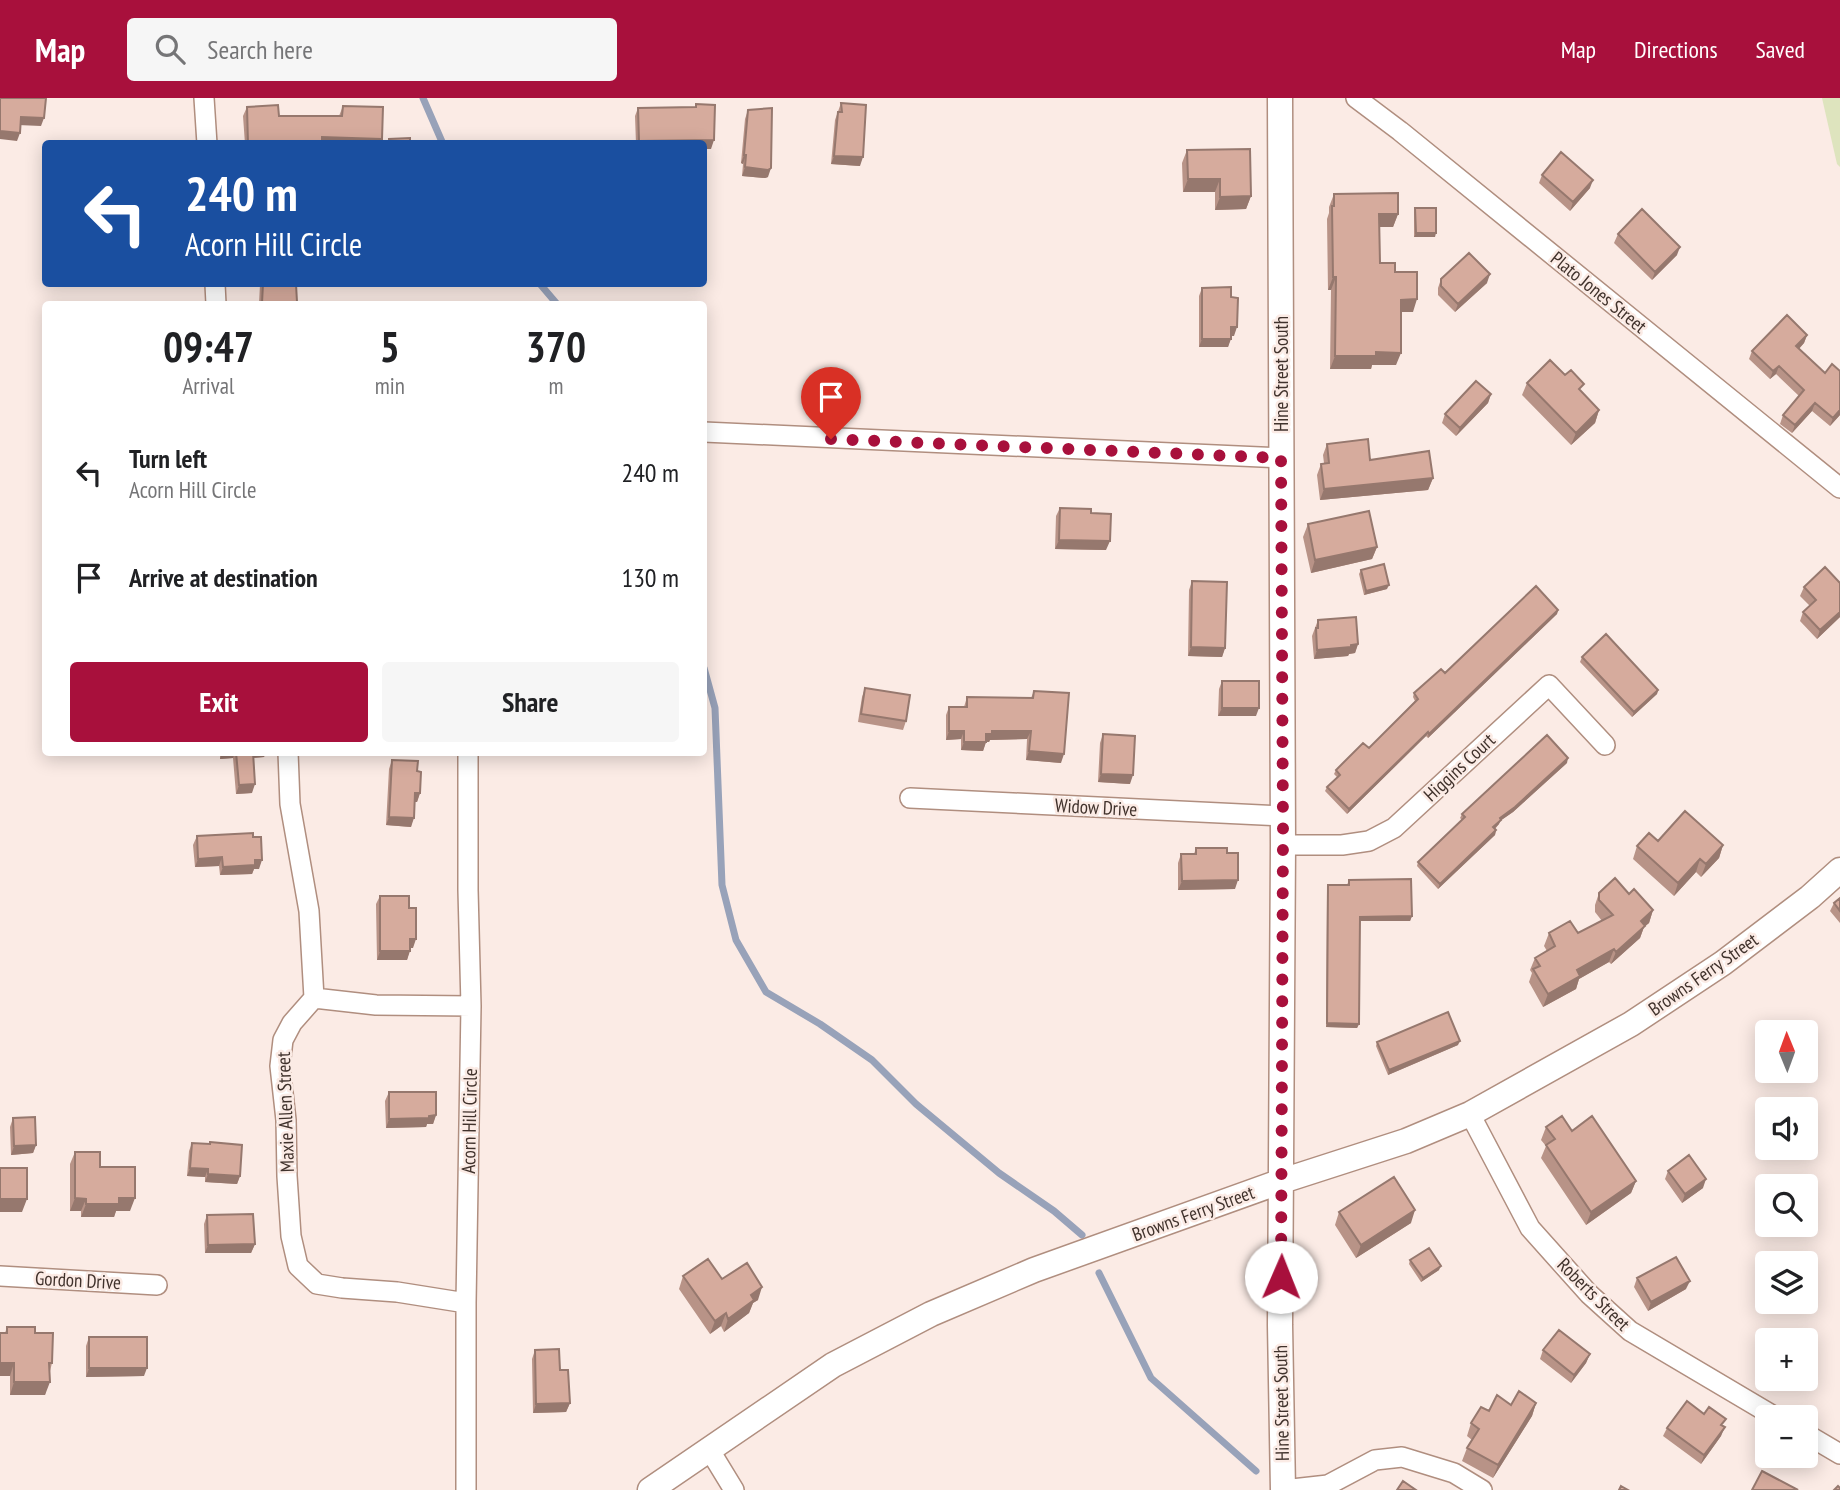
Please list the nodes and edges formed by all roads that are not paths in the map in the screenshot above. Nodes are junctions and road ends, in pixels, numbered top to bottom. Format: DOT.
graph roads {
  1 [pos="204,98"];
  2 [pos="1280,98"];
  3 [pos="1356,98"];
  4 [pos="206,140"];
  5 [pos="707,432"];
  6 [pos="1281,458"];
  7 [pos="1840,488"];
  8 [pos="1605,745"];
  9 [pos="289,756"];
  10 [pos="468,756"];
  11 [pos="910,798"];
  12 [pos="1283,816"];
  13 [pos="1283,845"];
  14 [pos="1840,870"];
  15 [pos="314,998"];
  16 [pos="471,1006"];
  17 [pos="1469,1114"];
  18 [pos="1282,1181"];
  19 [pos="0,1276"];
  20 [pos="157,1285"];
  21 [pos="466,1303"];
  22 [pos="1755,1405"];
  23 [pos="1818,1441"];
  24 [pos="709,1449"];
  25 [pos="1840,1454"];
  26 [pos="466,1490"];
  27 [pos="650,1490"];
  28 [pos="734,1490"];
  29 [pos="1283,1490"];
  30 [pos="1482,1490"];
  1 -- 4 [label="street"];
  2 -- 6 [label="street, Hine Street South"];
  3 -- 7 [label="street, Plato Jones Street"];
  5 -- 6 [label="street"];
  6 -- 12 [label="street, Hine Street South"];
  8 -- 13 [label="street, Higgins Court"];
  9 -- 15 [label="street"];
  10 -- 16 [label="street, Acorn Hill Circle"];
  11 -- 12 [label="street, Widow Drive"];
  12 -- 13 [label="street, Hine Street South"];
  13 -- 18 [label="street, Hine Street South"];
  14 -- 17 [label="street, Browns Ferry Street"];
  15 -- 16 [label="street"];
  15 -- 21 [label="street, Maxie Allen Street"];
  16 -- 21 [label="street, Acorn Hill Circle"];
  17 -- 18 [label="street, Browns Ferry Street"];
  17 -- 22 [label="street, Roberts Street"];
  18 -- 24 [label="street, Browns Ferry Street"];
  18 -- 29 [label="street, Hine Street South"];
  19 -- 20 [label="street, Gordon Drive"];
  21 -- 26 [label="street, Acorn Hill Circle"];
  23 -- 25 [label="street"];
  24 -- 27 [label="street, Browns Ferry Street"];
  24 -- 28 [label="street"];
  29 -- 30 [label="street"];
}
